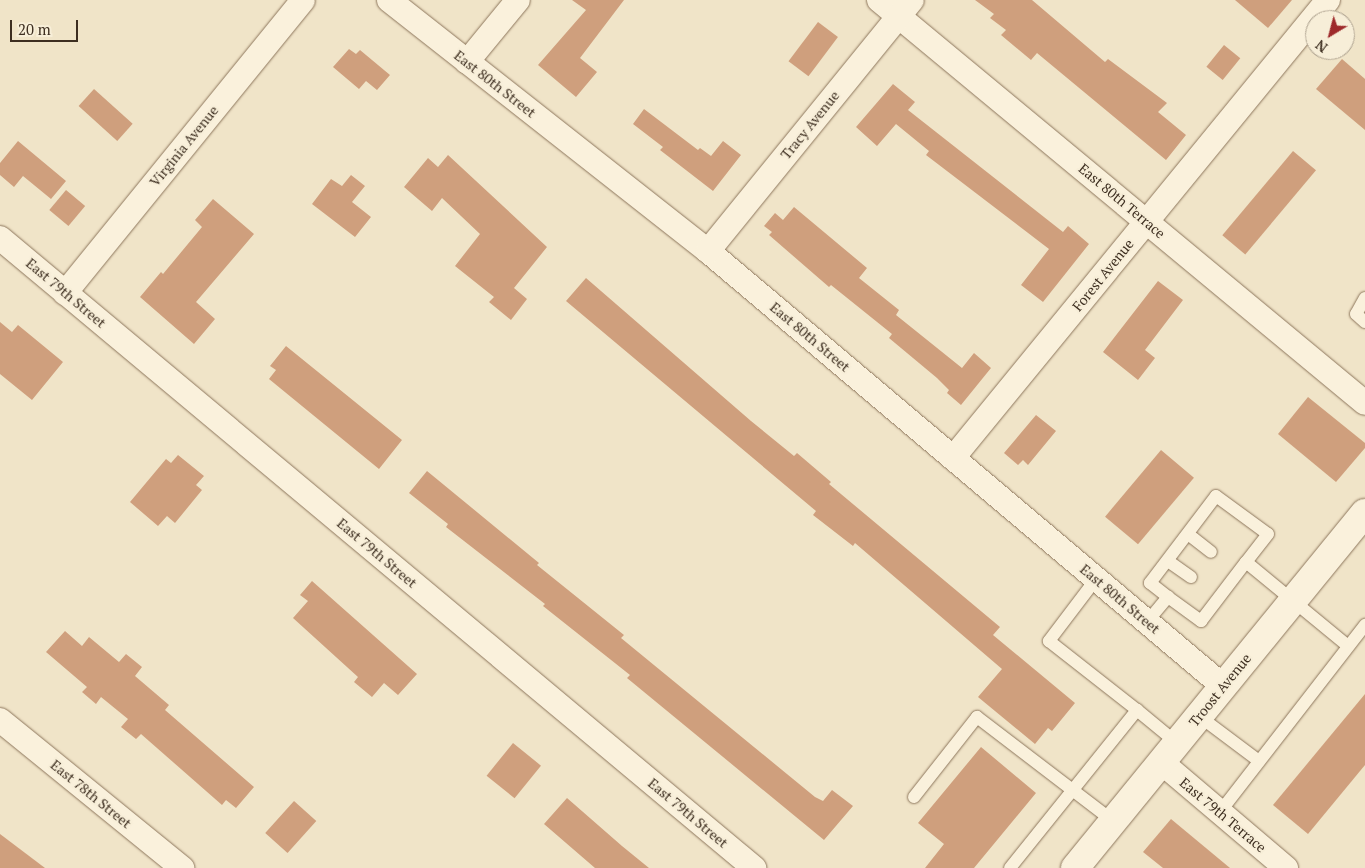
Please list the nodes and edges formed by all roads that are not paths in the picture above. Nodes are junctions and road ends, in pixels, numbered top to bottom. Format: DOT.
graph roads {
  1 [pos="303,0"];
  2 [pos="389,0"];
  3 [pos="518,0"];
  4 [pos="879,0"];
  5 [pos="1328,0"];
  6 [pos="905,8"];
  7 [pos="467,62"];
  8 [pos="1146,222"];
  9 [pos="0,238"];
  10 [pos="708,251"];
  11 [pos="65,293"];
  12 [pos="1365,298"];
  13 [pos="1360,318"];
  14 [pos="1365,403"];
  15 [pos="953,458"];
  16 [pos="1365,513"];
  17 [pos="1188,534"];
  18 [pos="1211,552"];
  19 [pos="1168,561"];
  20 [pos="1246,562"];
  21 [pos="1191,577"];
  22 [pos="1096,579"];
  23 [pos="1168,597"];
  24 [pos="1293,600"];
  25 [pos="1147,622"];
  26 [pos="1365,625"];
  27 [pos="1348,646"];
  28 [pos="1222,686"];
  29 [pos="1137,710"];
  30 [pos="1199,716"];
  31 [pos="0,720"];
  32 [pos="1169,752"];
  33 [pos="1259,761"];
  34 [pos="1074,789"];
  35 [pos="914,797"];
  36 [pos="1220,812"];
  37 [pos="1114,821"];
  38 [pos="182,868"];
  39 [pos="754,868"];
  40 [pos="1010,868"];
  41 [pos="1075,868"];
  42 [pos="1286,868"];
  1 -- 11 [label="street, Virginia Avenue"];
  2 -- 7 [label="street, East 80th Street"];
  3 -- 7 [label="street"];
  4 -- 6 [label="street, East 80th Terrace"];
  5 -- 8 [label="street, Forest Avenue"];
  6 -- 8 [label="street, East 80th Terrace"];
  6 -- 10 [label="street, Tracy Avenue"];
  7 -- 10 [label="street, East 80th Street"];
  8 -- 14 [label="street, East 80th Terrace"];
  8 -- 15 [label="street, Forest Avenue"];
  9 -- 11 [label="street, East 79th Street"];
  10 -- 15 [label="street, East 80th Street"];
  11 -- 39 [label="street, East 79th Street"];
  12 -- 13 [label="lane"];
  15 -- 22 [label="street, East 80th Street"];
  16 -- 24 [label="main road, Troost Avenue"];
  17 -- 18 [label="lane"];
  17 -- 19 [label="lane"];
  17 -- 20 [label="lane"];
  19 -- 21 [label="lane"];
  19 -- 23 [label="lane"];
  20 -- 23 [label="lane"];
  20 -- 24 [label="lane"];
  22 -- 25 [label="street, East 80th Street"];
  22 -- 29 [label="lane"];
  23 -- 25 [label="lane"];
  24 -- 27 [label="lane"];
  24 -- 28 [label="main road, Troost Avenue"];
  25 -- 28 [label="street, East 80th Street"];
  26 -- 27 [label="lane"];
  27 -- 33 [label="lane"];
  28 -- 30 [label="main road, Troost Avenue"];
  29 -- 32 [label="lane"];
  29 -- 34 [label="lane"];
  30 -- 32 [label="main road, Troost Avenue"];
  30 -- 33 [label="lane"];
  31 -- 38 [label="street, East 78th Street"];
  32 -- 36 [label="street, East 79th Terrace"];
  32 -- 37 [label="main road, Troost Avenue"];
  33 -- 36 [label="lane"];
  34 -- 35 [label="lane"];
  34 -- 37 [label="lane"];
  34 -- 40 [label="lane"];
  36 -- 42 [label="street, East 79th Terrace"];
  37 -- 41 [label="main road, Troost Avenue"];
}
